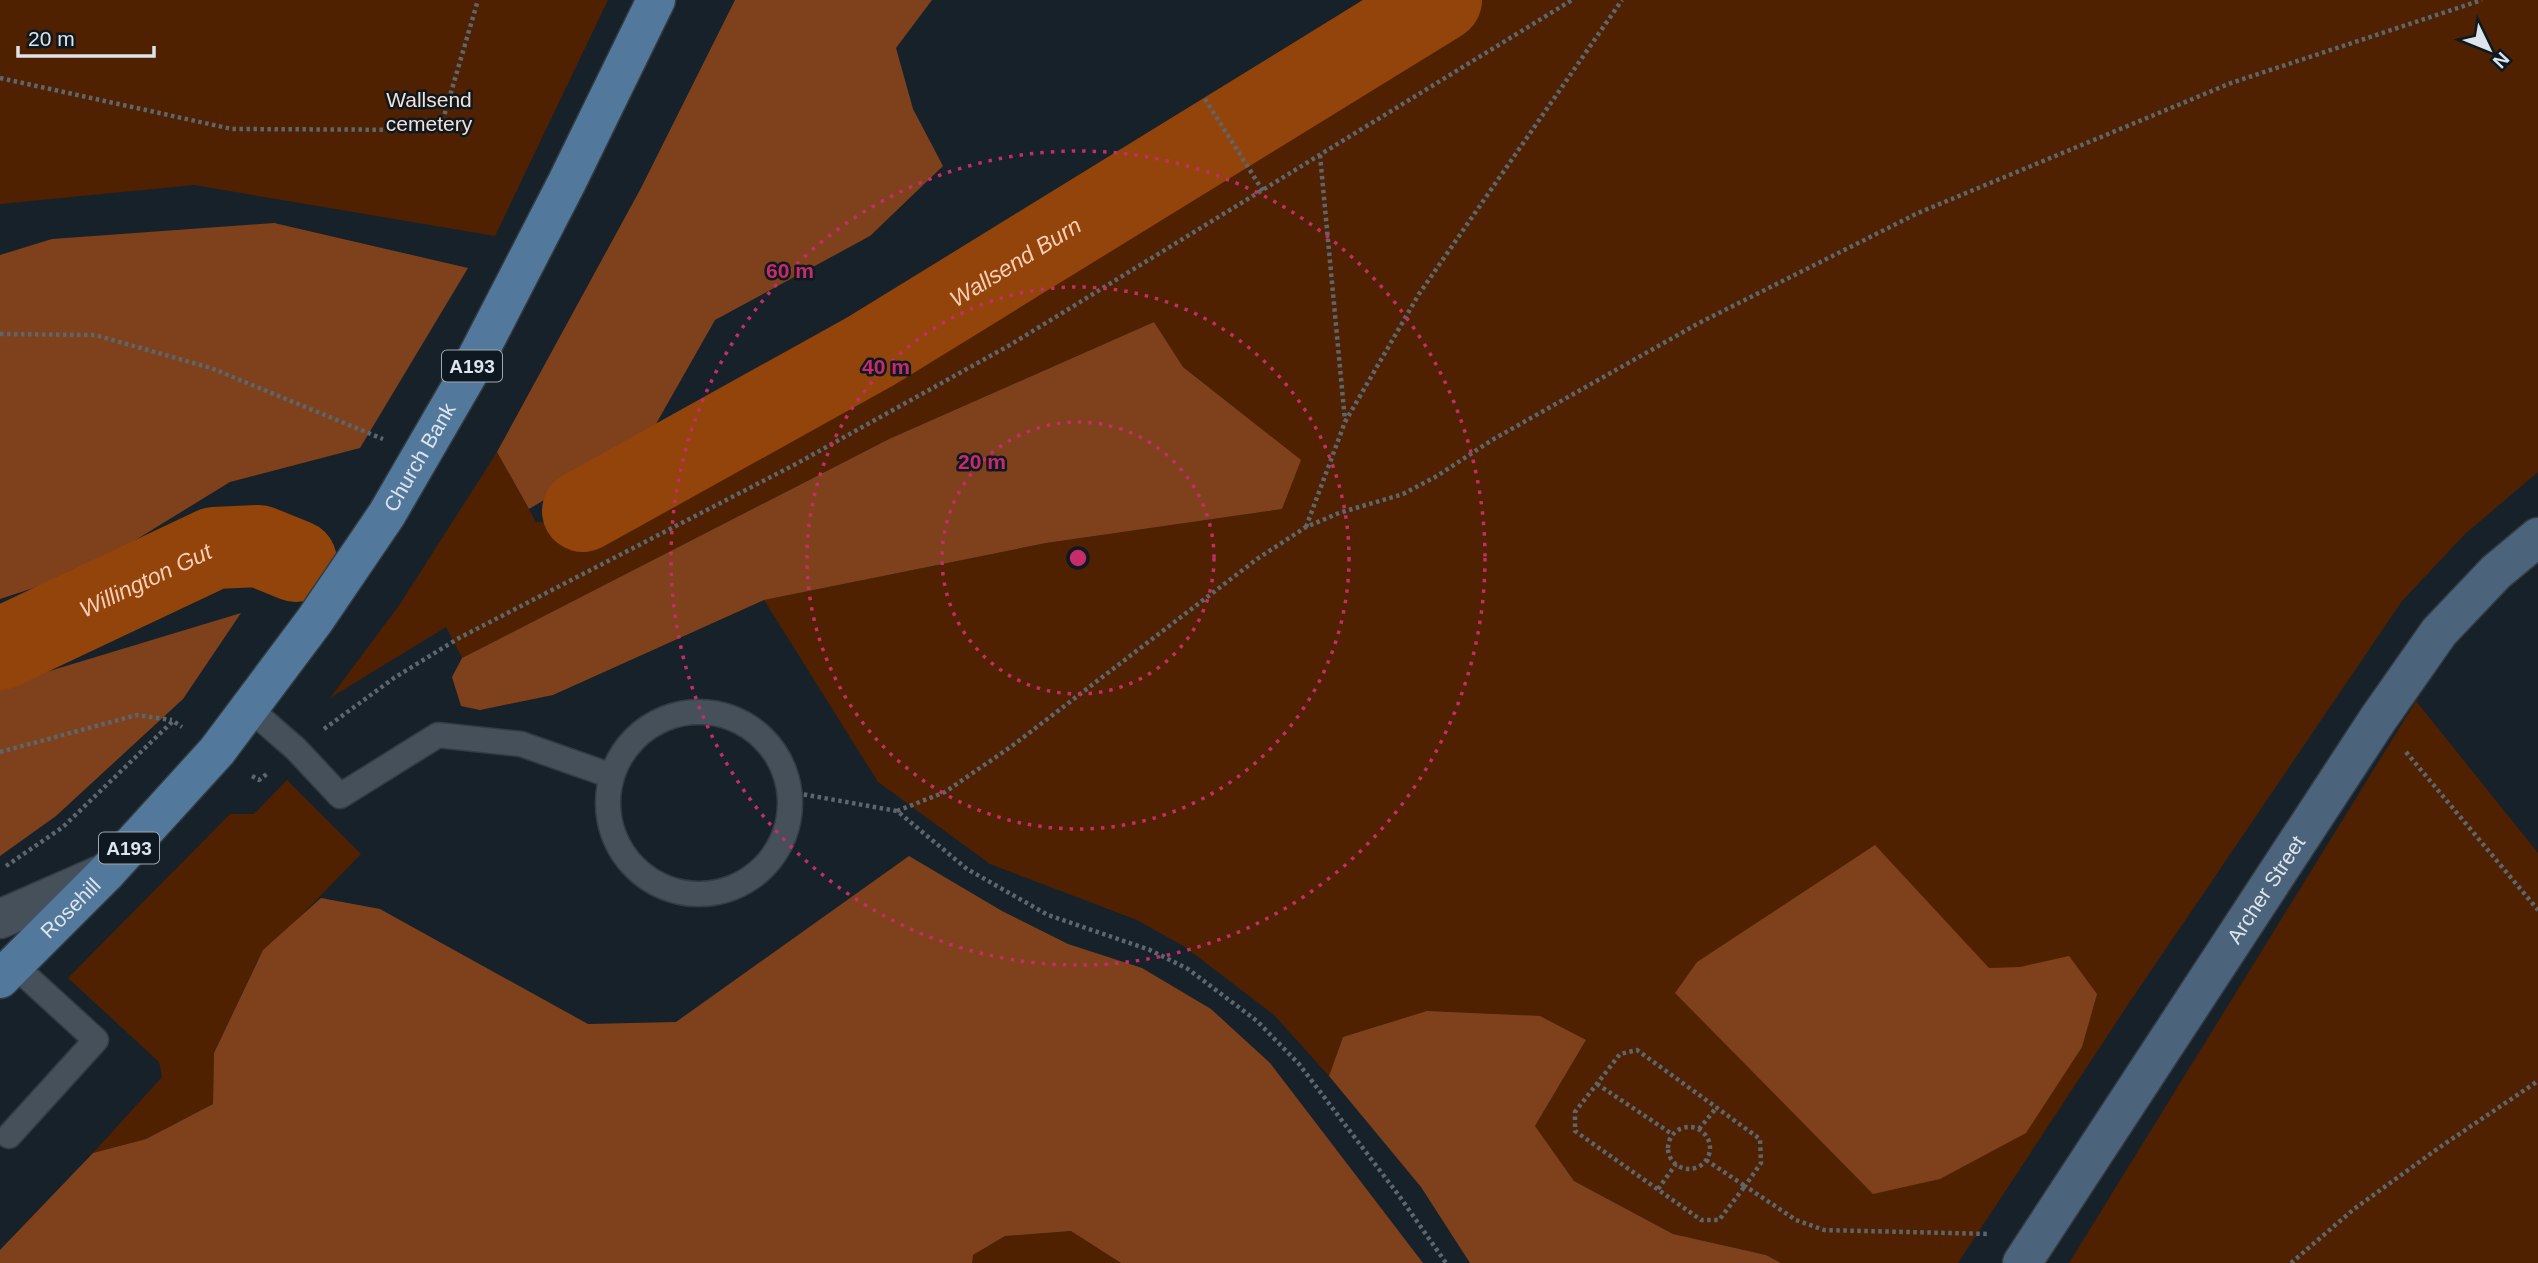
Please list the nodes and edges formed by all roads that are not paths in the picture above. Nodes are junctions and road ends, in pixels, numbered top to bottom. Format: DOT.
graph roads {
  1 [pos="656,0"];
  2 [pos="2538,537"];
  3 [pos="250,709"];
  4 [pos="612,776"];
  5 [pos="107,872"];
  6 [pos="0,919"];
  7 [pos="7,972"];
  8 [pos="9,1136"];
  9 [pos="2031,1249"];
  1 -- 3 [label="main road, Church Bank / A193"];
  2 -- 9 [label="main road, Archer Street"];
  3 -- 4 [label="lane"];
  3 -- 5 [label="main road, Rosehill / A193"];
  4 -- 4 [label="lane"];
  5 -- 6 [label="street"];
  5 -- 7 [label="main road, Rosehill / A193"];
  7 -- 8 [label="lane"];
}
